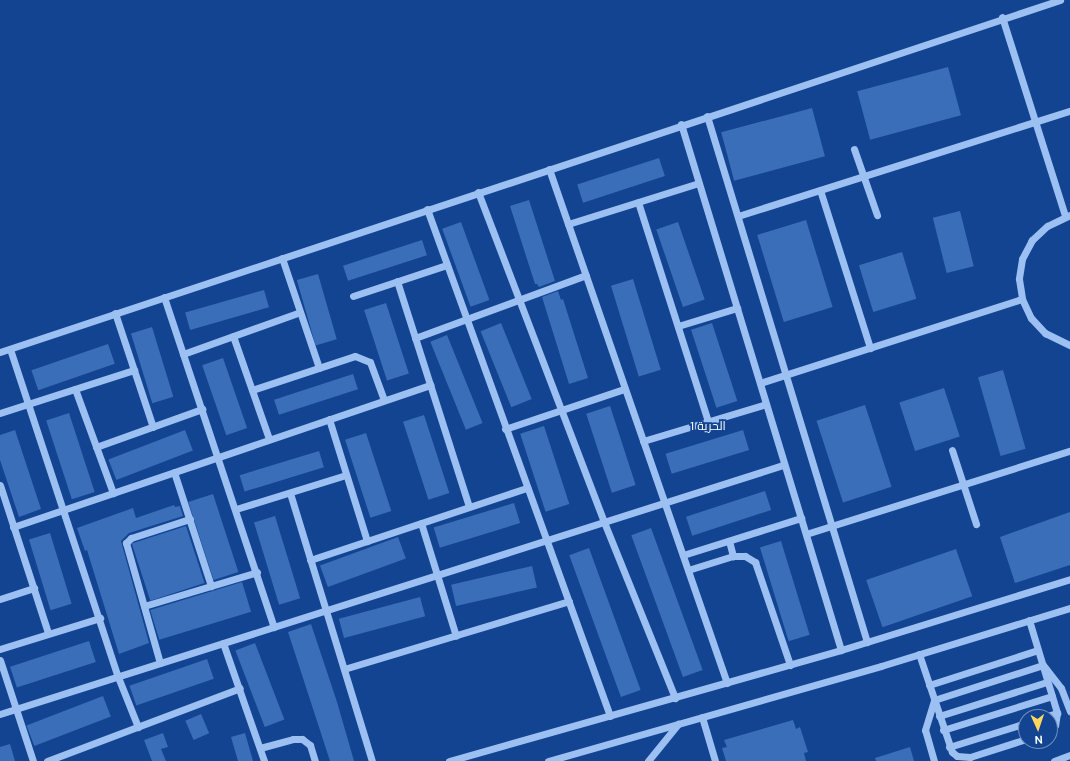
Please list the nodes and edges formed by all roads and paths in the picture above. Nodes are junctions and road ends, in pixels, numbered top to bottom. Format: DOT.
graph roads {
  1 [pos="1060,0"];
  2 [pos="1002,17"];
  3 [pos="1070,111"];
  4 [pos="707,116"];
  5 [pos="1035,122"];
  6 [pos="681,124"];
  7 [pos="854,149"];
  8 [pos="549,169"];
  9 [pos="864,176"];
  10 [pos="699,183"];
  11 [pos="820,190"];
  12 [pos="478,192"];
  13 [pos="638,202"];
  14 [pos="427,209"];
  15 [pos="877,214"];
  16 [pos="738,216"];
  17 [pos="1068,216"];
  18 [pos="568,224"];
  19 [pos="282,258"];
  20 [pos="447,265"];
  21 [pos="586,275"];
  22 [pos="397,282"];
  23 [pos="354,296"];
  24 [pos="164,297"];
  25 [pos="1022,299"];
  26 [pos="520,300"];
  27 [pos="737,308"];
  28 [pos="300,312"];
  29 [pos="115,314"];
  30 [pos="467,319"];
  31 [pos="678,326"];
  32 [pos="233,336"];
  33 [pos="415,338"];
  34 [pos="1070,345"];
  35 [pos="10,348"];
  36 [pos="870,348"];
  37 [pos="0,352"];
  38 [pos="183,354"];
  39 [pos="319,368"];
  40 [pos="134,370"];
  41 [pos="786,374"];
  42 [pos="760,383"];
  43 [pos="430,384"];
  44 [pos="75,389"];
  45 [pos="624,389"];
  46 [pos="252,390"];
  47 [pos="384,400"];
  48 [pos="28,404"];
  49 [pos="766,404"];
  50 [pos="202,409"];
  51 [pos="562,410"];
  52 [pos="0,413"];
  53 [pos="329,419"];
  54 [pos="708,421"];
  55 [pos="153,427"];
  56 [pos="505,429"];
  57 [pos="269,440"];
  58 [pos="643,441"];
  59 [pos="96,447"];
  60 [pos="952,450"];
  61 [pos="1070,451"];
  62 [pos="218,457"];
  63 [pos="783,464"];
  64 [pos="174,472"];
  65 [pos="346,475"];
  66 [pos="0,485"];
  67 [pos="963,485"];
  68 [pos="527,488"];
  69 [pos="113,493"];
  70 [pos="290,493"];
  71 [pos="663,503"];
  72 [pos="469,507"];
  73 [pos="236,509"];
  74 [pos="64,510"];
  75 [pos="801,518"];
  76 [pos="190,519"];
  77 [pos="604,522"];
  78 [pos="421,523"];
  79 [pos="976,524"];
  80 [pos="832,526"];
  81 [pos="14,527"];
  82 [pos="806,534"];
  83 [pos="545,540"];
  84 [pos="367,541"];
  85 [pos="729,541"];
  86 [pos="683,555"];
  87 [pos="733,556"];
  88 [pos="310,560"];
  89 [pos="688,570"];
  90 [pos="257,572"];
  91 [pos="436,575"];
  92 [pos="1070,579"];
  93 [pos="211,586"];
  94 [pos="34,588"];
  95 [pos="0,598"];
  96 [pos="569,602"];
  97 [pos="144,606"];
  98 [pos="1070,608"];
  99 [pos="325,611"];
  100 [pos="100,618"];
  101 [pos="1029,620"];
  102 [pos="274,627"];
  103 [pos="48,634"];
  104 [pos="456,636"];
  105 [pos="867,642"];
  106 [pos="223,643"];
  107 [pos="0,648"];
  108 [pos="841,650"];
  109 [pos="1038,650"];
  110 [pos="919,654"];
  111 [pos="0,660"];
  112 [pos="160,663"];
  113 [pos="790,665"];
  114 [pos="1043,665"];
  115 [pos="344,669"];
  116 [pos="118,677"];
  117 [pos="1048,682"];
  118 [pos="727,683"];
  119 [pos="929,684"];
  120 [pos="240,688"];
  121 [pos="1052,696"];
  122 [pos="675,698"];
  123 [pos="934,700"];
  124 [pos="1056,709"];
  125 [pos="15,710"];
  126 [pos="1070,711"];
  127 [pos="0,714"];
  128 [pos="610,716"];
  129 [pos="939,716"];
  130 [pos="702,717"];
  131 [pos="678,724"];
  132 [pos="1018,725"];
  133 [pos="138,726"];
  134 [pos="944,730"];
  135 [pos="1018,742"];
  136 [pos="949,747"];
  137 [pos="260,748"];
  138 [pos="1070,755"];
  139 [pos="33,761"];
  140 [pos="47,761"];
  141 [pos="264,761"];
  142 [pos="315,761"];
  143 [pos="372,761"];
  144 [pos="449,761"];
  145 [pos="548,761"];
  146 [pos="648,761"];
  147 [pos="715,761"];
  148 [pos="934,761"];
  149 [pos="1054,761"];
  1 -- 2 [label="street"];
  2 -- 4 [label="street"];
  2 -- 5 [label="street"];
  3 -- 5 [label="street"];
  4 -- 6 [label="street"];
  4 -- 16 [label="street"];
  5 -- 9 [label="street"];
  5 -- 17 [label="street"];
  6 -- 8 [label="street"];
  6 -- 10 [label="street"];
  7 -- 9 [label="street"];
  8 -- 12 [label="street"];
  8 -- 18 [label="street"];
  9 -- 11 [label="street"];
  9 -- 15 [label="street"];
  10 -- 13 [label="street"];
  10 -- 27 [label="street"];
  11 -- 16 [label="street"];
  11 -- 36 [label="street"];
  12 -- 14 [label="street"];
  12 -- 26 [label="street"];
  13 -- 18 [label="street"];
  13 -- 31 [label="street"];
  14 -- 19 [label="street"];
  14 -- 20 [label="street"];
  16 -- 41 [label="street"];
  17 -- 25 [label="street"];
  18 -- 21 [label="street"];
  19 -- 24 [label="street"];
  19 -- 28 [label="street"];
  20 -- 22 [label="street"];
  20 -- 30 [label="street"];
  21 -- 26 [label="street"];
  21 -- 45 [label="street"];
  22 -- 23 [label="street"];
  22 -- 33 [label="street"];
  24 -- 29 [label="street"];
  24 -- 38 [label="street"];
  25 -- 34 [label="street"];
  25 -- 36 [label="street"];
  26 -- 30 [label="street"];
  26 -- 51 [label="street"];
  27 -- 31 [label="street"];
  27 -- 42 [label="street"];
  28 -- 32 [label="street"];
  28 -- 39 [label="street"];
  29 -- 35 [label="street"];
  29 -- 40 [label="street"];
  30 -- 33 [label="street"];
  30 -- 56 [label="street"];
  31 -- 54 [label="street"];
  32 -- 38 [label="street"];
  32 -- 46 [label="street"];
  33 -- 43 [label="street"];
  35 -- 37 [label="street"];
  35 -- 48 [label="street"];
  36 -- 41 [label="street"];
  38 -- 50 [label="street"];
  39 -- 46 [label="street"];
  39 -- 47 [label="street"];
  40 -- 44 [label="street"];
  40 -- 55 [label="street"];
  41 -- 42 [label="street"];
  41 -- 80 [label="street"];
  42 -- 49 [label="street"];
  43 -- 47 [label="street"];
  43 -- 72 [label="street"];
  44 -- 48 [label="street"];
  44 -- 59 [label="street"];
  45 -- 51 [label="street"];
  45 -- 58 [label="street"];
  46 -- 57 [label="street"];
  47 -- 53 [label="street"];
  48 -- 52 [label="street"];
  48 -- 74 [label="street"];
  49 -- 54 [label="street"];
  49 -- 63 [label="street"];
  50 -- 55 [label="street"];
  50 -- 62 [label="street"];
  51 -- 56 [label="street"];
  51 -- 77 [label="street"];
  53 -- 57 [label="street"];
  53 -- 65 [label="street"];
  54 -- 58 [label="street"];
  55 -- 59 [label="street"];
  56 -- 68 [label="street"];
  57 -- 62 [label="street"];
  58 -- 71 [label="street"];
  59 -- 69 [label="street"];
  60 -- 67 [label="street"];
  61 -- 67 [label="street"];
  62 -- 64 [label="street"];
  62 -- 73 [label="street"];
  63 -- 71 [label="street"];
  63 -- 75 [label="street"];
  64 -- 69 [label="street"];
  64 -- 76 [label="street"];
  65 -- 70 [label="street"];
  65 -- 84 [label="street"];
  66 -- 81 [label="street"];
  67 -- 79 [label="street"];
  67 -- 80 [label="street"];
  68 -- 72 [label="street"];
  68 -- 83 [label="street"];
  69 -- 74 [label="street"];
  70 -- 73 [label="street"];
  70 -- 88 [label="street"];
  71 -- 77 [label="street"];
  71 -- 86 [label="street"];
  72 -- 78 [label="street"];
  73 -- 90 [label="street"];
  74 -- 81 [label="street"];
  74 -- 100 [label="street"];
  75 -- 82 [label="street"];
  75 -- 85 [label="street"];
  76 -- 93 [label="street"];
  76 -- 97 [label="street"];
  77 -- 83 [label="street"];
  77 -- 122 [label="street"];
  78 -- 84 [label="street"];
  78 -- 91 [label="street"];
  80 -- 82 [label="street"];
  80 -- 105 [label="street"];
  81 -- 94 [label="street"];
  82 -- 108 [label="street"];
  83 -- 91 [label="street"];
  83 -- 96 [label="street"];
  84 -- 88 [label="street"];
  85 -- 86 [label="street"];
  85 -- 87 [label="street"];
  86 -- 89 [label="street"];
  87 -- 89 [label="street"];
  87 -- 113 [label="street"];
  88 -- 99 [label="street"];
  89 -- 118 [label="street"];
  90 -- 93 [label="street"];
  90 -- 102 [label="street"];
  91 -- 99 [label="street"];
  91 -- 104 [label="street"];
  92 -- 105 [label="street"];
  93 -- 97 [label="street"];
  94 -- 95 [label="street"];
  94 -- 103 [label="street"];
  96 -- 104 [label="street"];
  96 -- 128 [label="street"];
  97 -- 112 [label="street"];
  98 -- 101 [label="street"];
  99 -- 102 [label="street"];
  99 -- 115 [label="street"];
  100 -- 103 [label="street"];
  100 -- 116 [label="street"];
  101 -- 109 [label="street"];
  101 -- 110 [label="street"];
  102 -- 106 [label="street"];
  103 -- 107 [label="street"];
  104 -- 115 [label="street"];
  105 -- 108 [label="street"];
  106 -- 112 [label="street"];
  106 -- 120 [label="street"];
  108 -- 113 [label="street"];
  109 -- 114 [label="street"];
  109 -- 119 [label="street"];
  110 -- 119 [label="street"];
  110 -- 130 [label="street"];
  111 -- 125 [label="street"];
  112 -- 116 [label="street"];
  113 -- 118 [label="street"];
  114 -- 117 [label="street"];
  114 -- 123 [label="street"];
  114 -- 126 [label="street"];
  115 -- 143 [label="street"];
  116 -- 125 [label="street"];
  116 -- 133 [label="street"];
  117 -- 121 [label="street"];
  117 -- 129 [label="street"];
  118 -- 122 [label="street"];
  119 -- 123 [label="street"];
  120 -- 133 [label="street"];
  120 -- 137 [label="street"];
  121 -- 124 [label="street"];
  121 -- 134 [label="street"];
  122 -- 128 [label="street"];
  123 -- 129 [label="street"];
  123 -- 148 [label="street"];
  125 -- 127 [label="street"];
  125 -- 139 [label="street"];
  128 -- 144 [label="street"];
  129 -- 134 [label="street"];
  130 -- 131 [label="street"];
  130 -- 147 [label="street"];
  131 -- 145 [label="street"];
  131 -- 146 [label="street"];
  132 -- 136 [label="street"];
  133 -- 140 [label="street"];
  134 -- 136 [label="street"];
  135 -- 136 [label="street"];
  137 -- 141 [label="street"];
  137 -- 142 [label="street"];
  138 -- 149 [label="street"];
}
